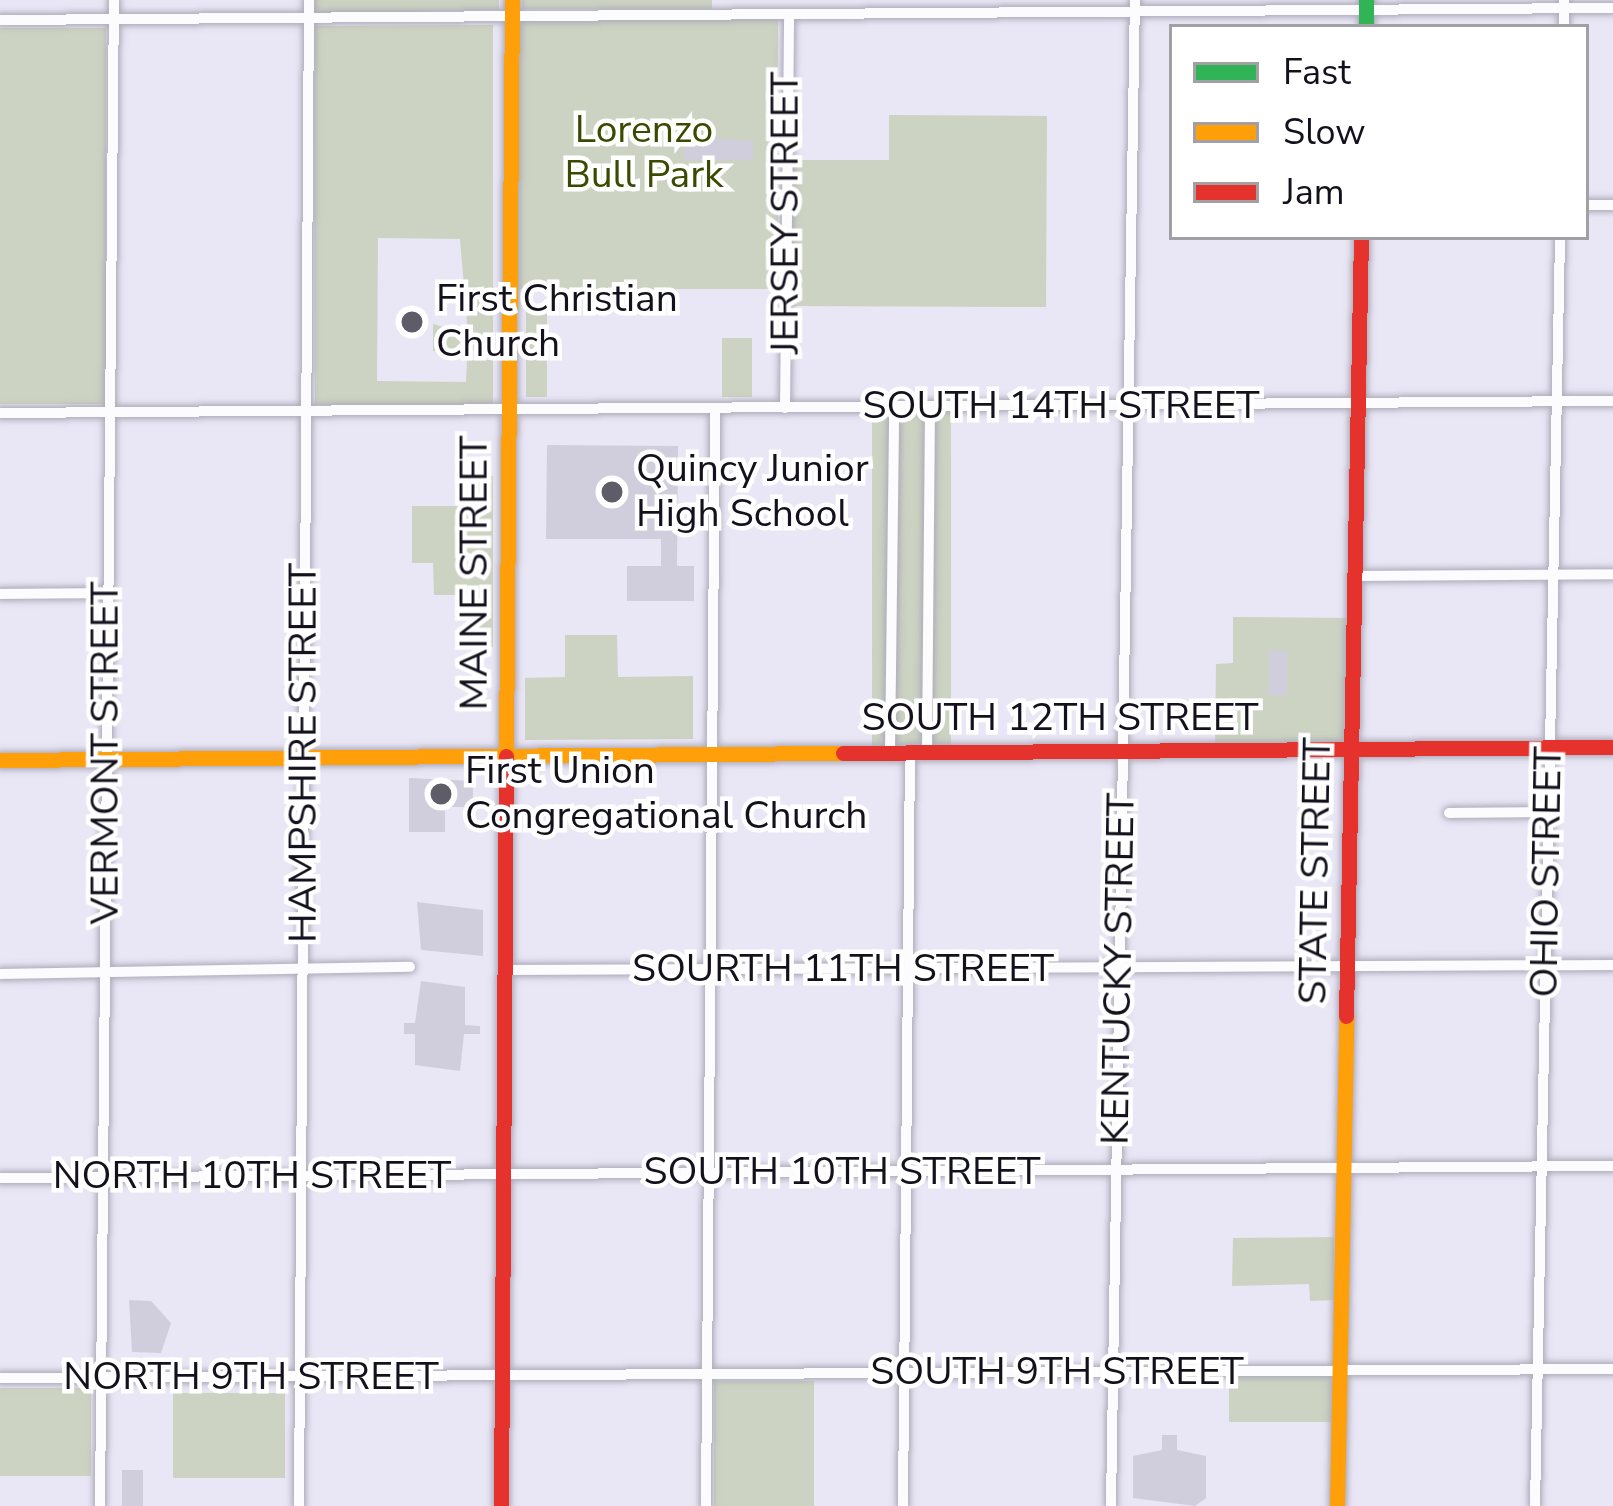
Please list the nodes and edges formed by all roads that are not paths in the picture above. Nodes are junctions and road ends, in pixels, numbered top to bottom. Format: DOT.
graph roads {
  1 [pos="114,0"];
  2 [pos="309,0"];
  3 [pos="512,0"];
  4 [pos="718,0"];
  5 [pos="917,0"];
  6 [pos="1564,4"];
  7 [pos="1135,7"];
  8 [pos="1613,8"];
  9 [pos="1366,13"];
  10 [pos="718,17"];
  11 [pos="917,17"];
  12 [pos="512,18"];
  13 [pos="789,18"];
  14 [pos="114,19"];
  15 [pos="309,19"];
  16 [pos="0,20"];
  17 [pos="1361,240"];
  18 [pos="1560,240"];
  19 [pos="1613,401"];
  20 [pos="1556,402"];
  21 [pos="1358,404"];
  22 [pos="1129,406"];
  23 [pos="785,407"];
  24 [pos="894,407"];
  25 [pos="930,407"];
  26 [pos="716,409"];
  27 [pos="509,410"];
  28 [pos="111,412"];
  29 [pos="307,412"];
  30 [pos="0,413"];
  31 [pos="1553,574"];
  32 [pos="1613,574"];
  33 [pos="1355,576"];
  34 [pos="107,593"];
  35 [pos="0,595"];
  36 [pos="1613,746"];
  37 [pos="1550,747"];
  38 [pos="1352,749"];
  39 [pos="1123,750"];
  40 [pos="890,752"];
  41 [pos="918,752"];
  42 [pos="712,754"];
  43 [pos="507,756"];
  44 [pos="304,758"];
  45 [pos="0,760"];
  46 [pos="106,760"];
  47 [pos="1449,812"];
  48 [pos="1549,812"];
  49 [pos="1613,964"];
  50 [pos="1546,965"];
  51 [pos="1347,966"];
  52 [pos="410,967"];
  53 [pos="908,968"];
  54 [pos="1119,968"];
  55 [pos="710,969"];
  56 [pos="505,970"];
  57 [pos="303,972"];
  58 [pos="105,973"];
  59 [pos="0,974"];
  60 [pos="1613,1166"];
  61 [pos="1542,1167"];
  62 [pos="1343,1168"];
  63 [pos="1116,1170"];
  64 [pos="907,1172"];
  65 [pos="709,1173"];
  66 [pos="503,1174"];
  67 [pos="301,1176"];
  68 [pos="0,1178"];
  69 [pos="103,1178"];
  70 [pos="1613,1369"];
  71 [pos="1538,1370"];
  72 [pos="1340,1371"];
  73 [pos="1113,1372"];
  74 [pos="905,1373"];
  75 [pos="707,1375"];
  76 [pos="502,1376"];
  77 [pos="300,1377"];
  78 [pos="0,1378"];
  79 [pos="102,1378"];
  80 [pos="100,1506"];
  81 [pos="298,1506"];
  82 [pos="501,1506"];
  83 [pos="706,1506"];
  84 [pos="903,1506"];
  85 [pos="1111,1506"];
  86 [pos="1337,1506"];
  87 [pos="1535,1506"];
  1 -- 14 [label="street, VERMONT STREET"];
  2 -- 15 [label="street, HAMPSHIRE STREET"];
  3 -- 12 [label="street, MAINE STREET"];
  4 -- 10 [label="street"];
  5 -- 11 [label="street"];
  6 -- 8 [label="street"];
  6 -- 9 [label="street"];
  7 -- 9 [label="street"];
  7 -- 11 [label="street"];
  7 -- 22 [label="street, KENTUCKY STREET"];
  10 -- 12 [label="street"];
  10 -- 13 [label="street"];
  11 -- 13 [label="street"];
  12 -- 15 [label="street"];
  12 -- 27 [label="street, MAINE STREET"];
  13 -- 23 [label="street, JERSEY STREET"];
  14 -- 15 [label="street"];
  14 -- 16 [label="street"];
  14 -- 28 [label="street, VERMONT STREET"];
  15 -- 29 [label="street, HAMPSHIRE STREET"];
  17 -- 21 [label="street, STATE STREET"];
  18 -- 20 [label="street, OHIO STREET"];
  19 -- 20 [label="street, SOUTH 14TH STREET"];
  20 -- 21 [label="street, SOUTH 14TH STREET"];
  20 -- 31 [label="street, OHIO STREET"];
  21 -- 22 [label="street, SOUTH 14TH STREET"];
  21 -- 33 [label="street, STATE STREET"];
  22 -- 25 [label="street, SOUTH 14TH STREET"];
  22 -- 39 [label="street, KENTUCKY STREET"];
  23 -- 24 [label="street, SOUTH 14TH STREET"];
  23 -- 26 [label="street, SOUTH 14TH STREET"];
  24 -- 25 [label="street, SOUTH 14TH STREET"];
  24 -- 40 [label="street"];
  25 -- 41 [label="street"];
  26 -- 27 [label="street, SOUTH 14TH STREET"];
  26 -- 42 [label="street"];
  27 -- 29 [label="street, SOUTH 14TH STREET"];
  27 -- 43 [label="street, MAINE STREET"];
  28 -- 29 [label="street, SOUTH 14TH STREET"];
  28 -- 30 [label="street, SOUTH 14TH STREET"];
  28 -- 34 [label="street, VERMONT STREET"];
  29 -- 44 [label="street, HAMPSHIRE STREET"];
  31 -- 32 [label="street"];
  31 -- 33 [label="street"];
  31 -- 37 [label="street, OHIO STREET"];
  33 -- 38 [label="street, STATE STREET"];
  34 -- 35 [label="street"];
  34 -- 46 [label="street, VERMONT STREET"];
  36 -- 37 [label="street, SOUTH 12TH STREET"];
  37 -- 38 [label="street, SOUTH 12TH STREET"];
  37 -- 48 [label="street, OHIO STREET"];
  38 -- 39 [label="street, SOUTH 12TH STREET"];
  38 -- 51 [label="street, STATE STREET"];
  39 -- 41 [label="street, SOUTH 12TH STREET"];
  39 -- 54 [label="street, KENTUCKY STREET"];
  40 -- 41 [label="street, SOUTH 12TH STREET"];
  40 -- 42 [label="street, SOUTH 12TH STREET"];
  41 -- 53 [label="street"];
  42 -- 43 [label="street, SOUTH 12TH STREET"];
  42 -- 55 [label="street"];
  43 -- 44 [label="street, SOUTH 12TH STREET"];
  43 -- 56 [label="street, MAINE STREET"];
  44 -- 46 [label="street, SOUTH 12TH STREET"];
  44 -- 57 [label="street, HAMPSHIRE STREET"];
  45 -- 46 [label="street, SOUTH 12TH STREET"];
  46 -- 58 [label="street, VERMONT STREET"];
  47 -- 48 [label="street"];
  48 -- 50 [label="street, OHIO STREET"];
  49 -- 50 [label="street, SOURTH 11TH STREET"];
  50 -- 51 [label="street, SOURTH 11TH STREET"];
  50 -- 61 [label="street, OHIO STREET"];
  51 -- 54 [label="street, SOURTH 11TH STREET"];
  51 -- 62 [label="street, STATE STREET"];
  52 -- 57 [label="street"];
  53 -- 54 [label="street, SOURTH 11TH STREET"];
  53 -- 55 [label="street, SOURTH 11TH STREET"];
  53 -- 64 [label="street"];
  54 -- 63 [label="street, KENTUCKY STREET"];
  55 -- 56 [label="street, SOURTH 11TH STREET"];
  55 -- 65 [label="street"];
  56 -- 66 [label="street, MAINE STREET"];
  57 -- 58 [label="street"];
  57 -- 67 [label="street, HAMPSHIRE STREET"];
  58 -- 59 [label="street"];
  58 -- 69 [label="street, VERMONT STREET"];
  60 -- 61 [label="street, SOUTH 10TH STREET"];
  61 -- 62 [label="street, SOUTH 10TH STREET"];
  61 -- 71 [label="street, OHIO STREET"];
  62 -- 63 [label="street, SOUTH 10TH STREET"];
  62 -- 72 [label="street, STATE STREET"];
  63 -- 64 [label="street, SOUTH 10TH STREET"];
  63 -- 73 [label="street, KENTUCKY STREET"];
  64 -- 65 [label="street, SOUTH 10TH STREET"];
  64 -- 74 [label="street"];
  65 -- 66 [label="street, SOUTH 10TH STREET"];
  65 -- 75 [label="street"];
  66 -- 67 [label="street, NORTH 10TH STREET"];
  66 -- 76 [label="street, MAINE STREET"];
  67 -- 69 [label="street, NORTH 10TH STREET"];
  67 -- 77 [label="street, HAMPSHIRE STREET"];
  68 -- 69 [label="street, NORTH 10TH STREET"];
  69 -- 79 [label="street, VERMONT STREET"];
  70 -- 71 [label="street, SOUTH 9TH STREET"];
  71 -- 72 [label="street, SOUTH 9TH STREET"];
  71 -- 87 [label="street, OHIO STREET"];
  72 -- 73 [label="street, SOUTH 9TH STREET"];
  72 -- 86 [label="street, STATE STREET"];
  73 -- 74 [label="street, SOUTH 9TH STREET"];
  73 -- 85 [label="street, KENTUCKY STREET"];
  74 -- 75 [label="street, SOUTH 9TH STREET"];
  74 -- 84 [label="street"];
  75 -- 76 [label="street, SOUTH 9TH STREET"];
  75 -- 83 [label="street"];
  76 -- 77 [label="street, NORTH 9TH STREET"];
  76 -- 82 [label="street, MAINE STREET"];
  77 -- 79 [label="street, NORTH 9TH STREET"];
  77 -- 81 [label="street, HAMPSHIRE STREET"];
  78 -- 79 [label="street, NORTH 9TH STREET"];
  79 -- 80 [label="street, VERMONT STREET"];
}
